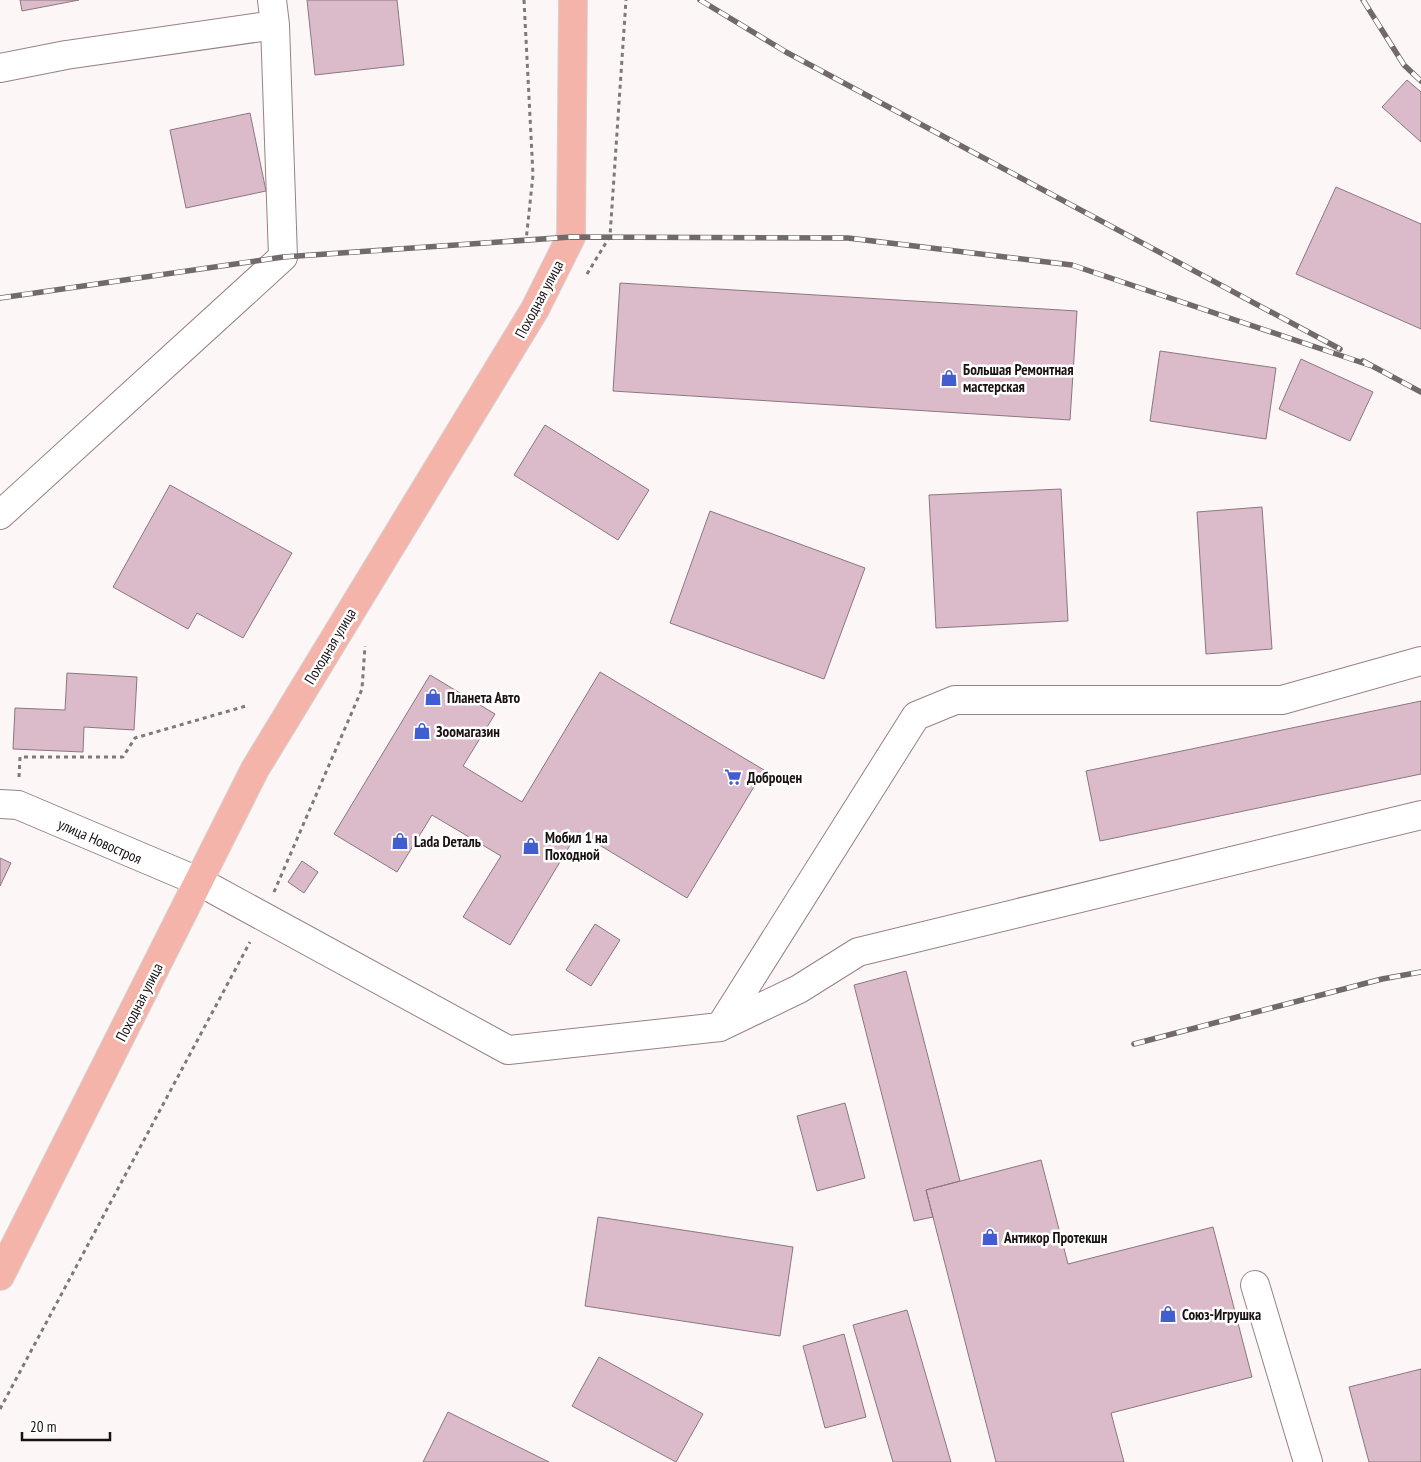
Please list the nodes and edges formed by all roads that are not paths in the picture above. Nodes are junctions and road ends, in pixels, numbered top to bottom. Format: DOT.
graph roads {
  1 [pos="573,0"];
  2 [pos="274,13"];
  3 [pos="0,68"];
  4 [pos="0,515"];
  5 [pos="1421,661"];
  6 [pos="9,804"];
  7 [pos="1421,815"];
  8 [pos="200,882"];
  9 [pos="720,1027"];
  10 [pos="0,1276"];
  11 [pos="1255,1285"];
  12 [pos="1308,1462"];
  1 -- 8 [label="main road, Походная улица"];
  2 -- 3 [label="street"];
  2 -- 4 [label="street"];
  5 -- 9 [label="street"];
  6 -- 8 [label="street, улица Новостроя"];
  7 -- 9 [label="street, улица Новостроя"];
  8 -- 9 [label="street, улица Новостроя"];
  8 -- 10 [label="main road, Походная улица"];
  11 -- 12 [label="street"];
}
